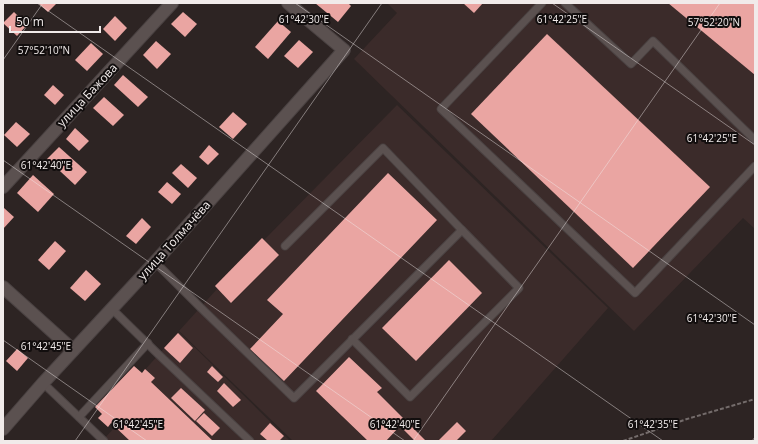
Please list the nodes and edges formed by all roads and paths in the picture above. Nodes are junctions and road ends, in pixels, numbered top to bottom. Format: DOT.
graph roads {
  1 [pos="172,3"];
  2 [pos="288,3"];
  3 [pos="542,3"];
  4 [pos="565,3"];
  5 [pos="755,140"];
  6 [pos="755,166"];
  7 [pos="3,187"];
  8 [pos="462,230"];
  9 [pos="285,246"];
  10 [pos="155,262"];
  11 [pos="3,287"];
  12 [pos="112,309"];
  13 [pos="352,339"];
  14 [pos="148,343"];
  15 [pos="73,350"];
  16 [pos="43,383"];
  17 [pos="755,399"];
  18 [pos="80,417"];
  19 [pos="3,429"];
  20 [pos="104,441"];
  21 [pos="250,441"];
  22 [pos="623,441"];
  1 -- 7 [label="street, улица Бажова"];
  2 -- 10 [label="street, улица Толмачёва"];
  3 -- 6 [label="lane"];
  4 -- 5 [label="lane"];
  8 -- 9 [label="lane"];
  8 -- 13 [label="lane"];
  8 -- 13 [label="lane"];
  10 -- 12 [label="street, улица Толмачёва"];
  10 -- 13 [label="lane"];
  11 -- 15 [label="street"];
  12 -- 14 [label="lane"];
  12 -- 15 [label="street, улица Толмачёва"];
  14 -- 18 [label="lane"];
  14 -- 21 [label="lane"];
  15 -- 16 [label="street, улица Толмачёва"];
  16 -- 18 [label="lane"];
  16 -- 19 [label="street, улица Толмачёва"];
  17 -- 22 [label="path"];
  18 -- 20 [label="lane"];
}
